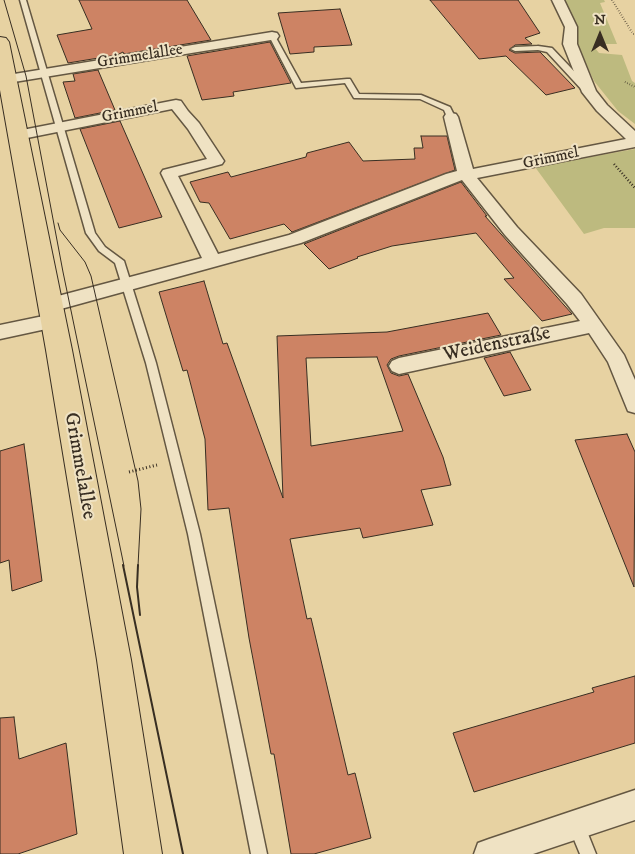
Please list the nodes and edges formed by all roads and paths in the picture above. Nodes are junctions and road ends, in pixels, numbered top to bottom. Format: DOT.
graph roads {
  1 [pos="23,0"];
  2 [pos="612,0"];
  3 [pos="559,3"];
  4 [pos="635,34"];
  5 [pos="272,36"];
  6 [pos="0,42"];
  7 [pos="515,49"];
  8 [pos="45,73"];
  9 [pos="8,79"];
  10 [pos="625,82"];
  11 [pos="635,88"];
  12 [pos="589,92"];
  13 [pos="451,117"];
  14 [pos="61,126"];
  15 [pos="17,135"];
  16 [pos="635,140"];
  17 [pos="600,149"];
  18 [pos="466,174"];
  19 [pos="635,188"];
  20 [pos="213,262"];
  21 [pos="126,285"];
  22 [pos="51,313"];
  23 [pos="594,325"];
  24 [pos="0,332"];
  25 [pos="399,366"];
  26 [pos="635,405"];
  27 [pos="175,460"];
  28 [pos="129,472"];
  29 [pos="635,804"];
  30 [pos="576,825"];
  31 [pos="143,854"];
  32 [pos="260,854"];
  33 [pos="489,854"];
  34 [pos="588,854"];
  1 -- 8 [label="lane"];
  2 -- 4 [label="path"];
  3 -- 12 [label="street"];
  5 -- 8 [label="street, Grimmelallee"];
  5 -- 13 [label="lane"];
  6 -- 9 [label="main road, Grimmelallee"];
  7 -- 12 [label="lane"];
  8 -- 9 [label="street, Grimmelallee"];
  8 -- 14 [label="lane"];
  9 -- 15 [label="main road, Grimmelallee"];
  10 -- 11 [label="path"];
  12 -- 16 [label="street"];
  13 -- 18 [label="street"];
  14 -- 15 [label="street, Grimmel"];
  14 -- 20 [label="street, Grimmel"];
  14 -- 21 [label="lane"];
  15 -- 22 [label="main road, Grimmelallee"];
  16 -- 17 [label="street, Grimmel"];
  17 -- 18 [label="street, Grimmel"];
  17 -- 19 [label="path"];
  18 -- 20 [label="street, Grimmel"];
  18 -- 23 [label="street"];
  20 -- 21 [label="street, Grimmel"];
  21 -- 22 [label="street, Grimmel"];
  21 -- 27 [label="lane"];
  22 -- 24 [label="street, Grimmel"];
  22 -- 31 [label="main road, Grimmelallee"];
  23 -- 25 [label="street, Weidenstraße"];
  23 -- 26 [label="street"];
  27 -- 28 [label="path"];
  27 -- 32 [label="lane"];
  29 -- 30 [label="street"];
  30 -- 33 [label="street"];
  30 -- 34 [label="lane"];
}
